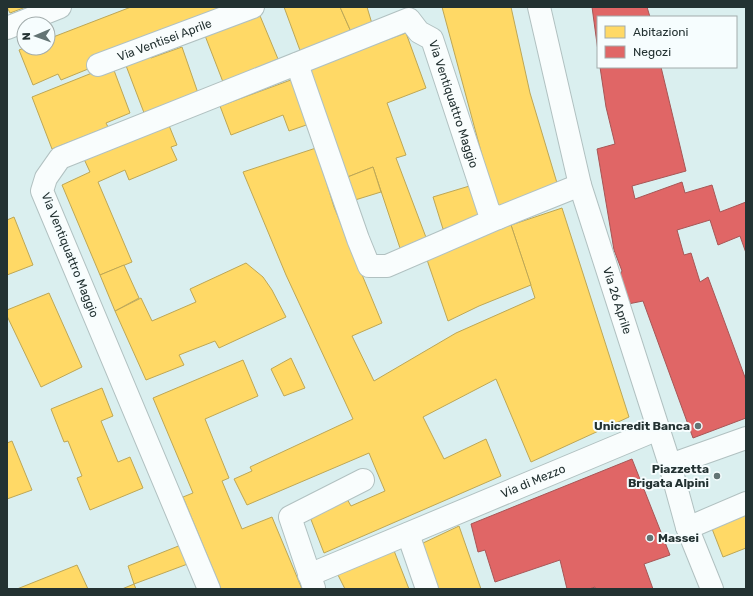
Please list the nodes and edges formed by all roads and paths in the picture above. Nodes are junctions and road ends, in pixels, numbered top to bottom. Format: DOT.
graph roads {
  1 [pos="60,7"];
  2 [pos="253,7"];
  3 [pos="539,7"];
  4 [pos="7,28"];
  5 [pos="297,64"];
  6 [pos="98,66"];
  7 [pos="580,185"];
  8 [pos="498,218"];
  9 [pos="658,429"];
  10 [pos="746,438"];
  11 [pos="670,465"];
  12 [pos="363,480"];
  13 [pos="746,503"];
  14 [pos="687,527"];
  15 [pos="408,534"];
  16 [pos="312,582"];
  17 [pos="209,589"];
  18 [pos="427,589"];
  19 [pos="712,589"];
  1 -- 4 [label="street"];
  2 -- 6 [label="street, Via Ventisei Aprile"];
  3 -- 7 [label="street, Via 26 Aprile"];
  5 -- 8 [label="street, Via Ventiquattro Maggio"];
  5 -- 8 [label="street"];
  5 -- 17 [label="street, Via Ventiquattro Maggio"];
  7 -- 8 [label="street"];
  7 -- 9 [label="street, Via 26 Aprile"];
  9 -- 11 [label="street, Via 26 Aprile"];
  9 -- 15 [label="street, Via di Mezzo"];
  10 -- 11 [label="street"];
  11 -- 14 [label="street, Via 26 Aprile"];
  12 -- 16 [label="street, Via di Mezzo"];
  13 -- 14 [label="street"];
  14 -- 19 [label="street, Via 26 Aprile"];
  15 -- 16 [label="street, Via di Mezzo"];
  15 -- 18 [label="street"];
}
